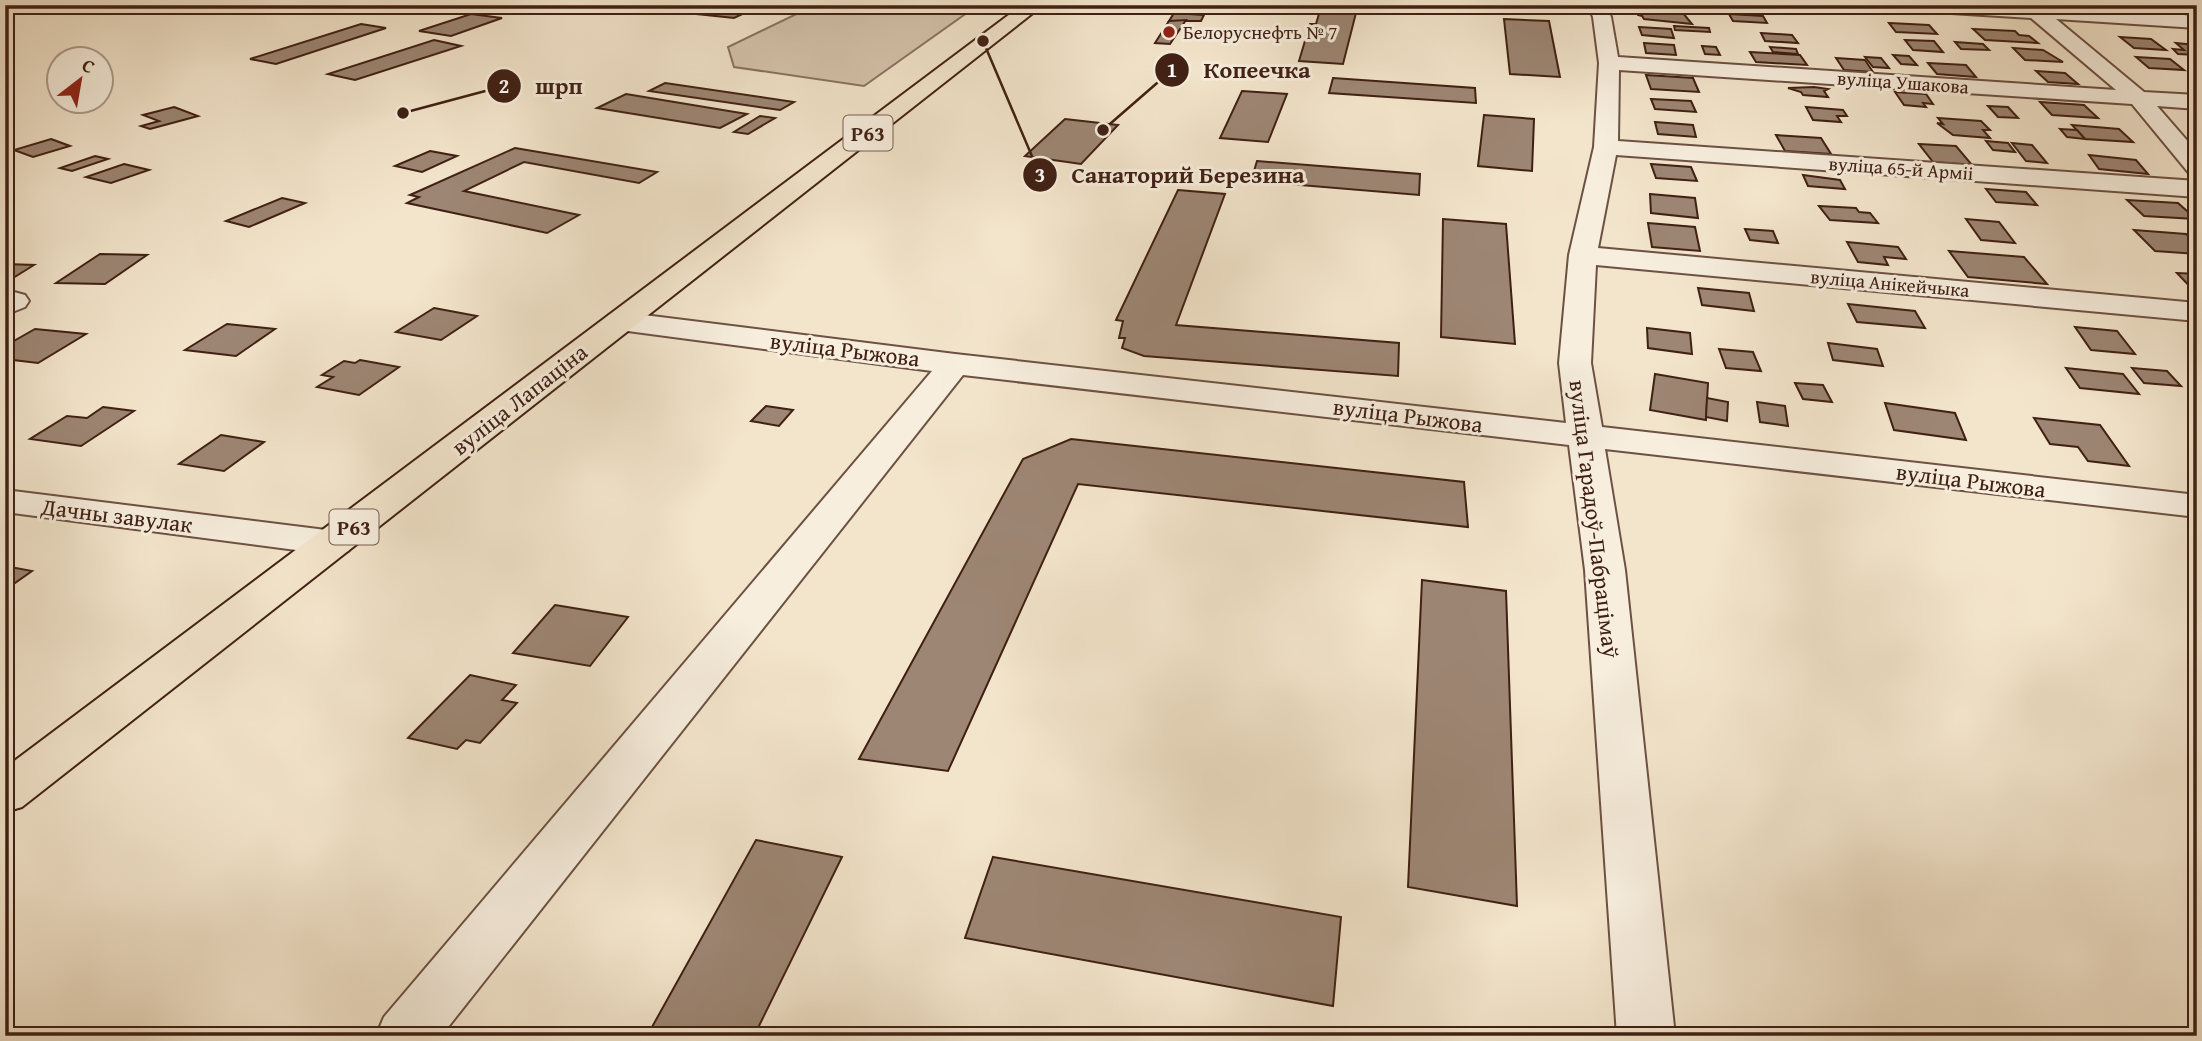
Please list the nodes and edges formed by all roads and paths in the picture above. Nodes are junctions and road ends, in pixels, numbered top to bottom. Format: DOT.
graph roads {
  1 [pos="372,5"];
  2 [pos="1034,5"];
  3 [pos="1597,5"];
  4 [pos="1903,5"];
  5 [pos="355,6"];
  6 [pos="2032,9"];
  7 [pos="2197,22"];
  8 [pos="1609,63"];
  9 [pos="2138,98"];
  10 [pos="2197,102"];
  11 [pos="1606,147"];
  12 [pos="2197,167"];
  13 [pos="2197,188"];
  14 [pos="1583,255"];
  15 [pos="2197,312"];
  16 [pos="620,321"];
  17 [pos="956,364"];
  18 [pos="1587,436"];
  19 [pos="5,502"];
  20 [pos="2197,506"];
  21 [pos="334,543"];
  22 [pos="5,794"];
  23 [pos="405,1036"];
  24 [pos="1646,1036"];
  1 -- 5 [label="street"];
  2 -- 16 [label="main road, вуліца Лапаціна / Р63"];
  3 -- 8 [label="street, вуліца Гарадоў-Пабрацімаў"];
  4 -- 6 [label="street"];
  6 -- 7 [label="street"];
  6 -- 9 [label="street"];
  8 -- 9 [label="street, вуліца Ушакова"];
  8 -- 11 [label="street, вуліца Гарадоў-Пабрацімаў"];
  9 -- 10 [label="street, вуліца Ушакова"];
  9 -- 12 [label="street"];
  11 -- 13 [label="street, вуліца 65-й Арміі"];
  11 -- 14 [label="street, вуліца Гарадоў-Пабрацімаў"];
  14 -- 15 [label="street, вуліца Анікейчыка"];
  14 -- 18 [label="street, вуліца Гарадоў-Пабрацімаў"];
  16 -- 17 [label="street, вуліца Рыжова"];
  16 -- 21 [label="main road, вуліца Лапаціна / Р63"];
  17 -- 18 [label="street, вуліца Рыжова"];
  17 -- 23 [label="street"];
  18 -- 20 [label="street, вуліца Рыжова"];
  18 -- 24 [label="street, вуліца Гарадоў-Пабрацімаў"];
  19 -- 21 [label="street, Дачны завулак"];
  21 -- 22 [label="main road, вуліца Лапаціна / Р63"];
}
